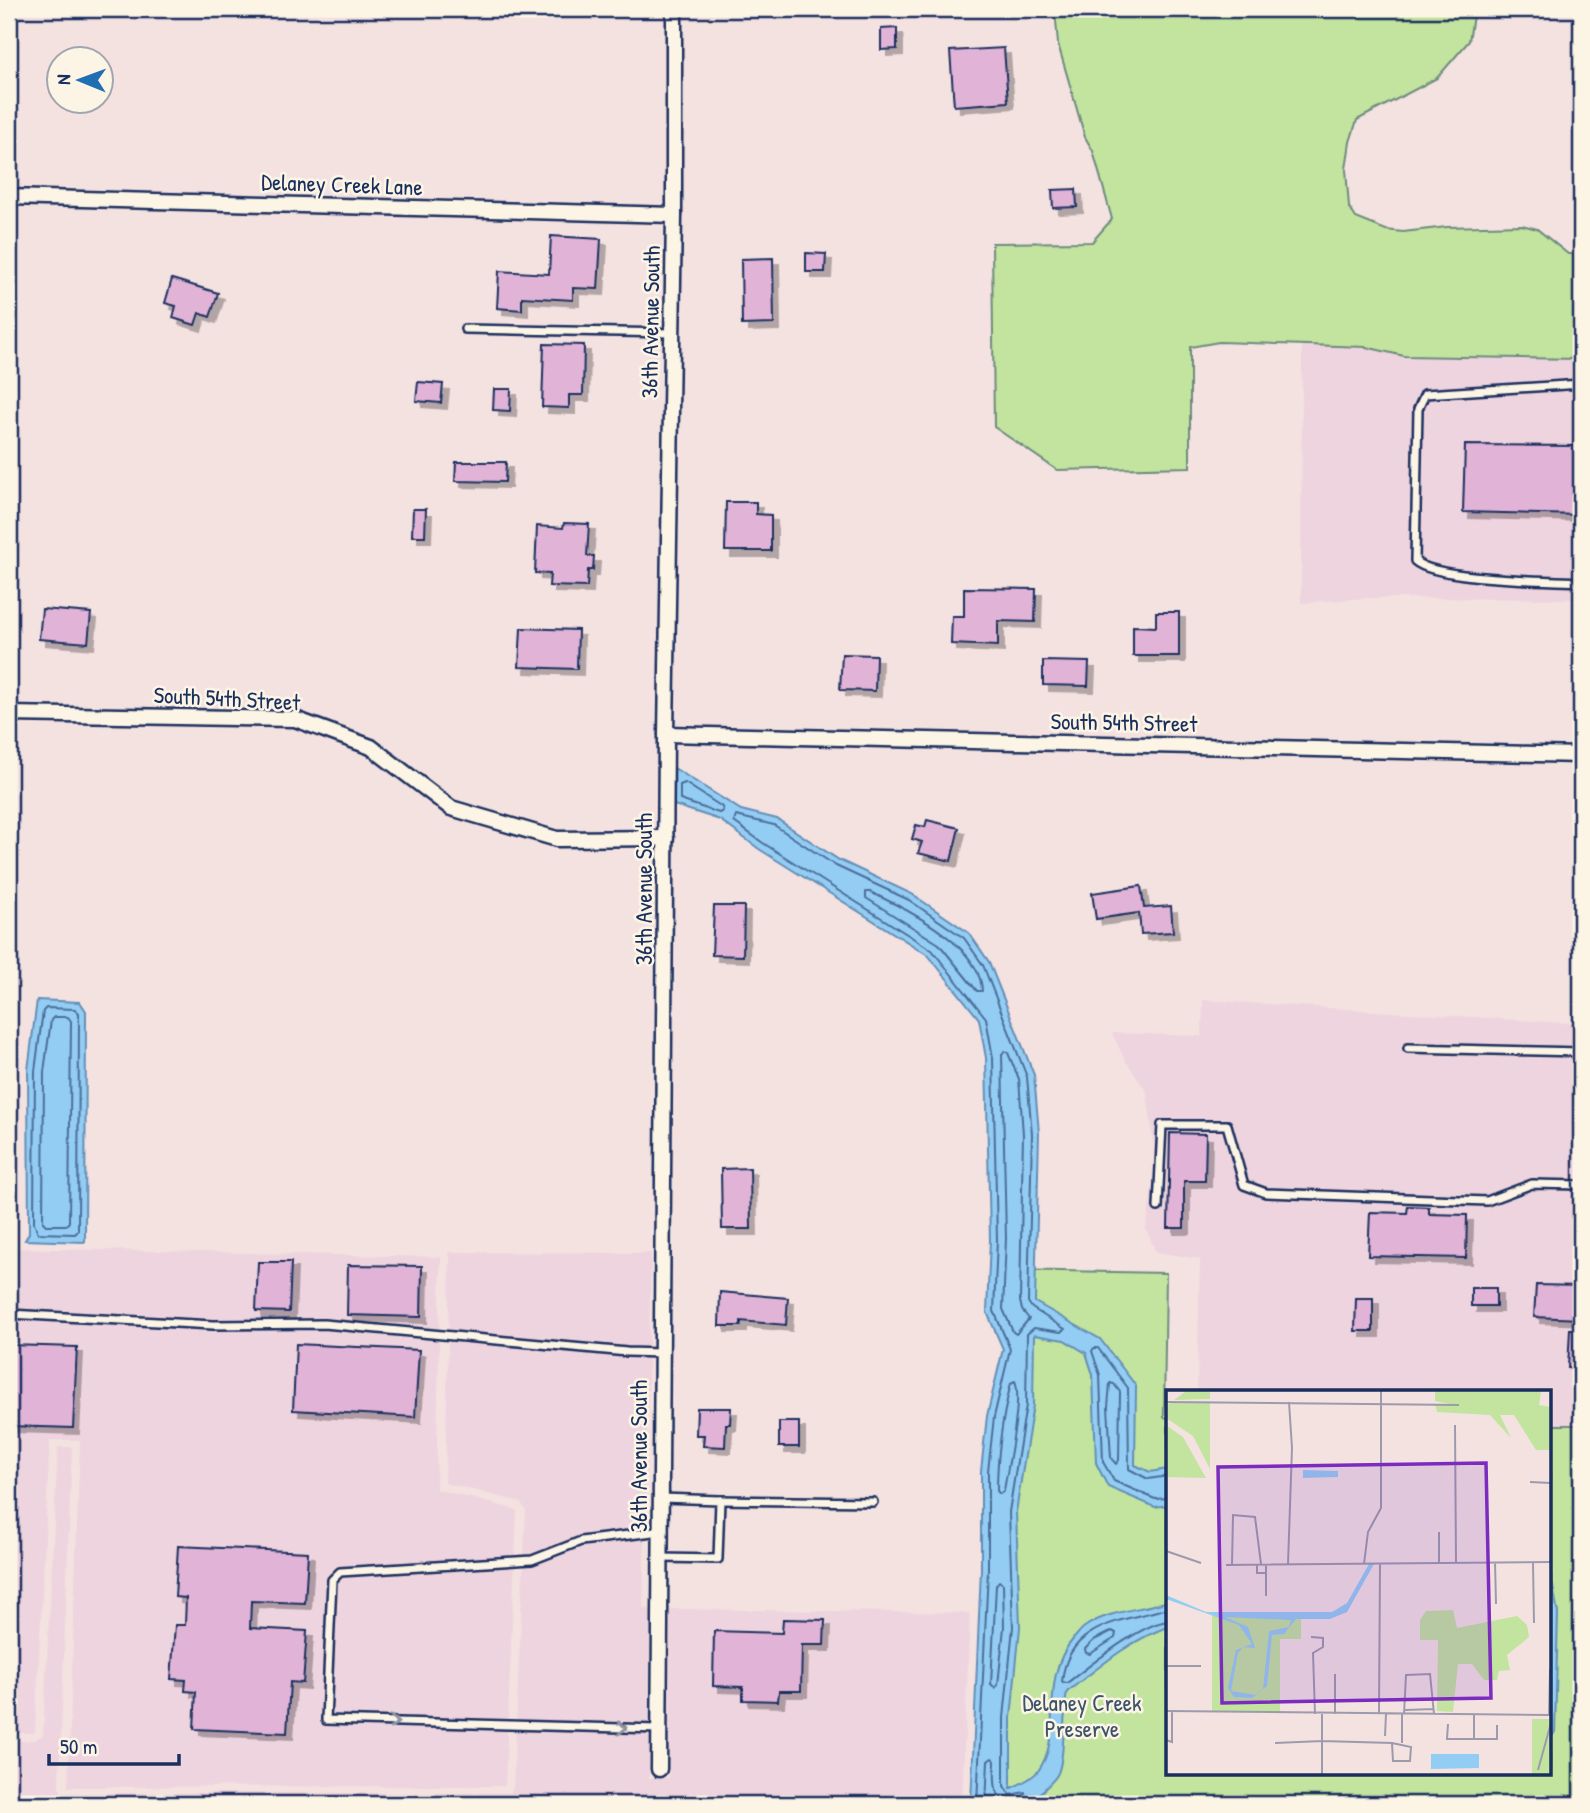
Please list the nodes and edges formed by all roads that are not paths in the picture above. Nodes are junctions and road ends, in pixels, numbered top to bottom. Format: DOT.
graph roads {
  1 [pos="674,9"];
  2 [pos="9,197"];
  3 [pos="674,215"];
  4 [pos="465,329"];
  5 [pos="672,333"];
  6 [pos="1581,384"];
  7 [pos="1581,582"];
  8 [pos="9,714"];
  9 [pos="666,733"];
  10 [pos="1581,755"];
  11 [pos="666,838"];
  12 [pos="1408,1048"];
  13 [pos="1581,1052"];
  14 [pos="1581,1185"];
  15 [pos="1158,1208"];
  16 [pos="9,1314"];
  17 [pos="662,1353"];
  18 [pos="661,1498"];
  19 [pos="720,1500"];
  20 [pos="873,1502"];
  21 [pos="661,1531"];
  22 [pos="660,1558"];
  23 [pos="659,1729"];
  24 [pos="659,1769"];
  1 -- 3 [label="street, 36th Avenue South"];
  2 -- 3 [label="street, Delaney Creek Lane"];
  3 -- 5 [label="street, 36th Avenue South"];
  4 -- 5 [label="lane"];
  5 -- 9 [label="street, 36th Avenue South"];
  6 -- 7 [label="lane"];
  8 -- 11 [label="street, South 54th Street"];
  9 -- 10 [label="street, South 54th Street"];
  9 -- 11 [label="street, 36th Avenue South"];
  11 -- 17 [label="street, 36th Avenue South"];
  12 -- 13 [label="lane"];
  14 -- 15 [label="lane"];
  16 -- 17 [label="lane"];
  17 -- 18 [label="street, 36th Avenue South"];
  18 -- 19 [label="lane"];
  18 -- 21 [label="street, 36th Avenue South"];
  19 -- 20 [label="lane"];
  19 -- 22 [label="lane"];
  21 -- 22 [label="street, 36th Avenue South"];
  21 -- 23 [label="lane, one-way"];
  22 -- 23 [label="street, 36th Avenue South"];
  23 -- 24 [label="street, 36th Avenue South"];
}
